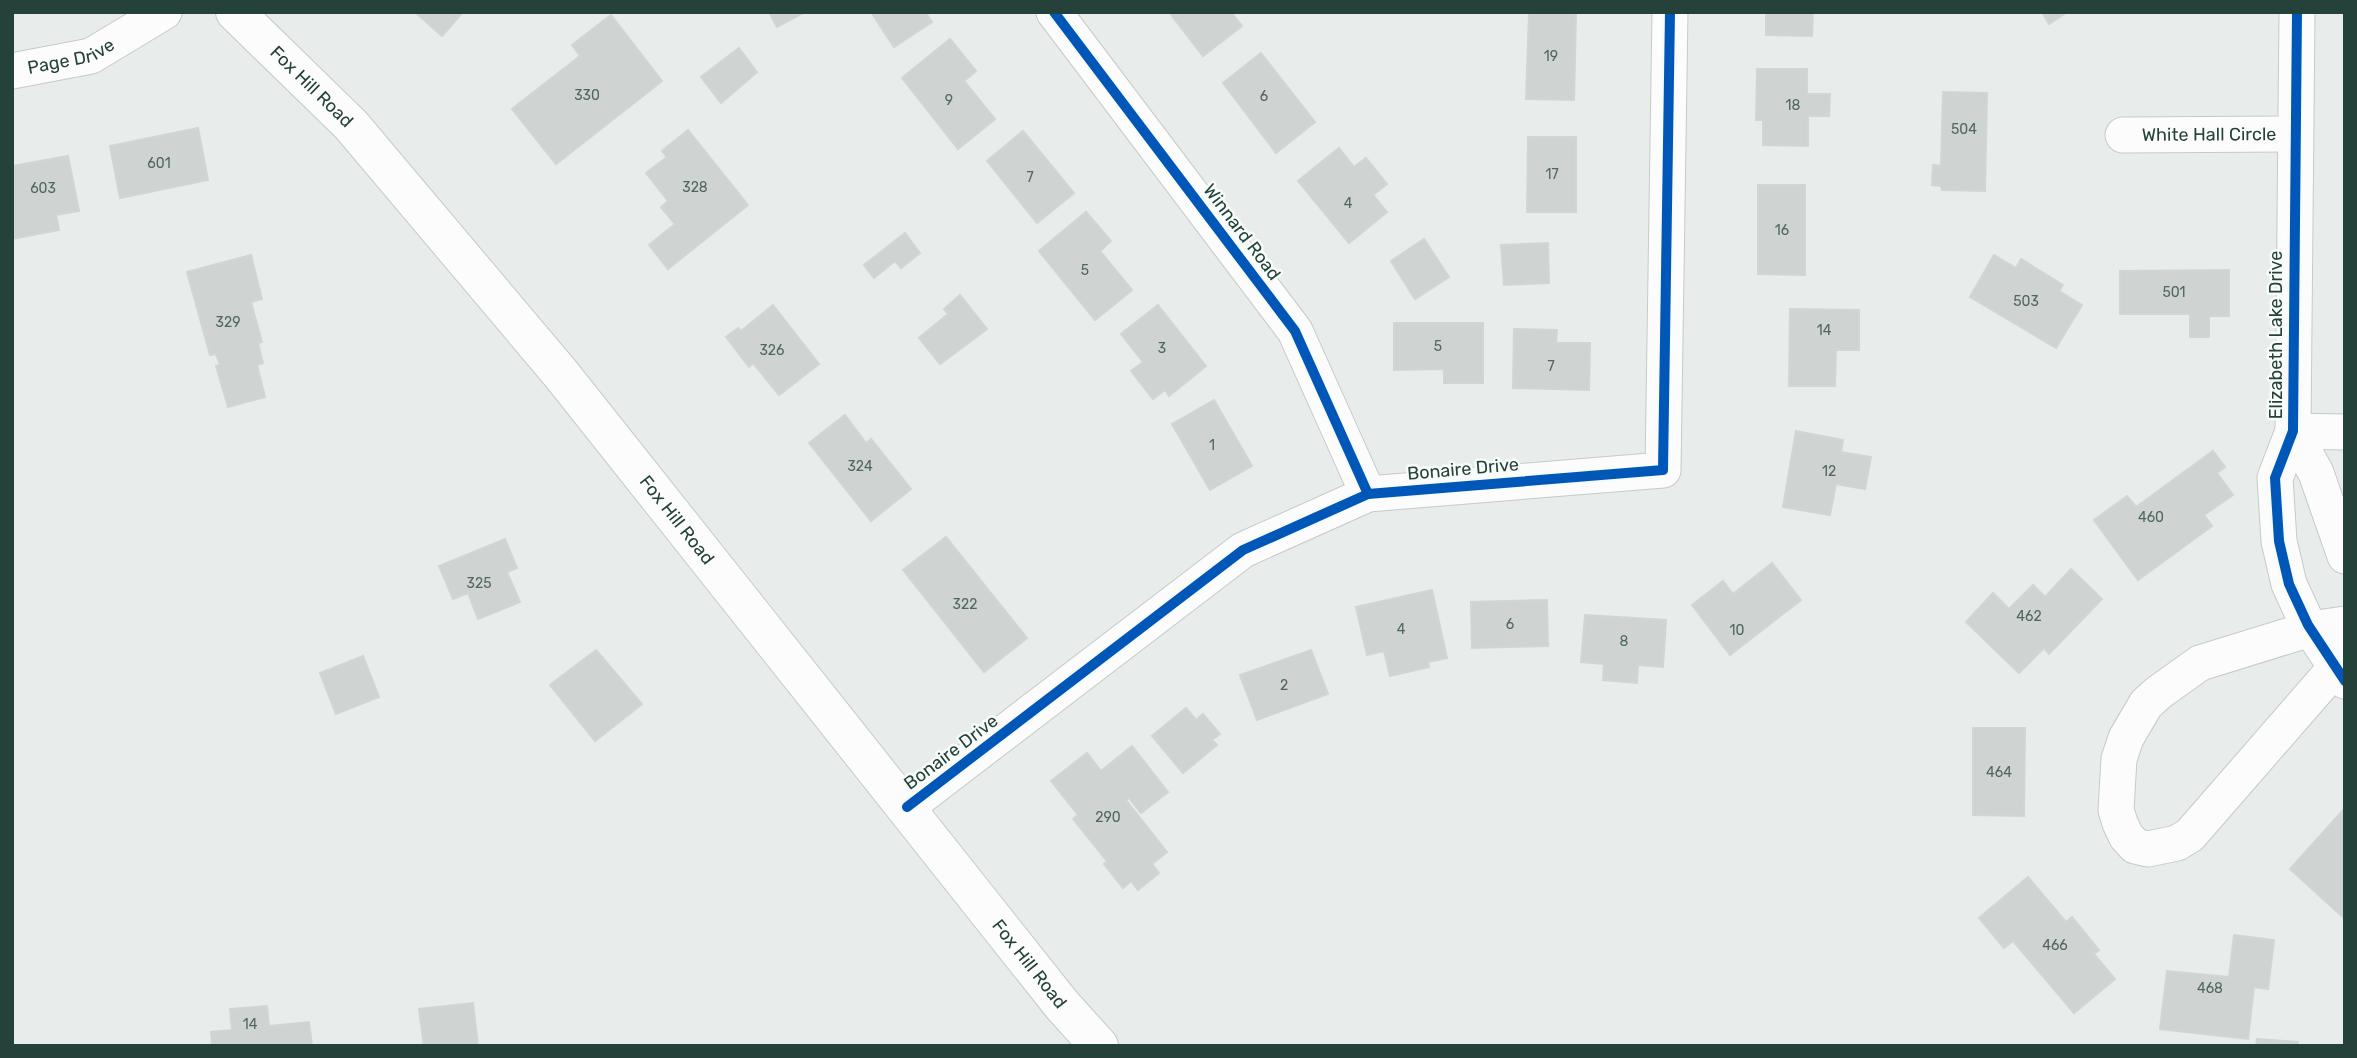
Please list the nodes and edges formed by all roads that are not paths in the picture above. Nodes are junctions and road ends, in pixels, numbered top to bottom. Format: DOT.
graph roads {
  1 [pos="164,12"];
  2 [pos="235,12"];
  3 [pos="1054,12"];
  4 [pos="1670,12"];
  5 [pos="2297,12"];
  6 [pos="12,71"];
  7 [pos="2295,134"];
  8 [pos="2123,135"];
  9 [pos="2293,431"];
  10 [pos="2345,432"];
  11 [pos="1368,494"];
  12 [pos="2345,556"];
  13 [pos="2345,624"];
  14 [pos="2310,629"];
  15 [pos="2342,669"];
  16 [pos="907,807"];
  17 [pos="1099,1046"];
  1 -- 6 [label="street, Page Drive"];
  2 -- 16 [label="main road, Fox Hill Road"];
  3 -- 11 [label="street, Winnard Road"];
  4 -- 11 [label="street, Bonaire Drive"];
  5 -- 7 [label="street, Elizabeth Lake Drive"];
  7 -- 8 [label="street, White Hall Circle"];
  7 -- 9 [label="street, Elizabeth Lake Drive"];
  9 -- 10 [label="street, Elizabeth Lake Drive"];
  9 -- 12 [label="street, Elizabeth Lake Drive"];
  9 -- 14 [label="street, Elizabeth Lake Drive"];
  11 -- 16 [label="street, Bonaire Drive"];
  13 -- 14 [label="street"];
  14 -- 15 [label="street, Elizabeth Lake Drive"];
  14 -- 15 [label="street, Elizabeth Lake Drive"];
  16 -- 17 [label="main road, Fox Hill Road"];
}
